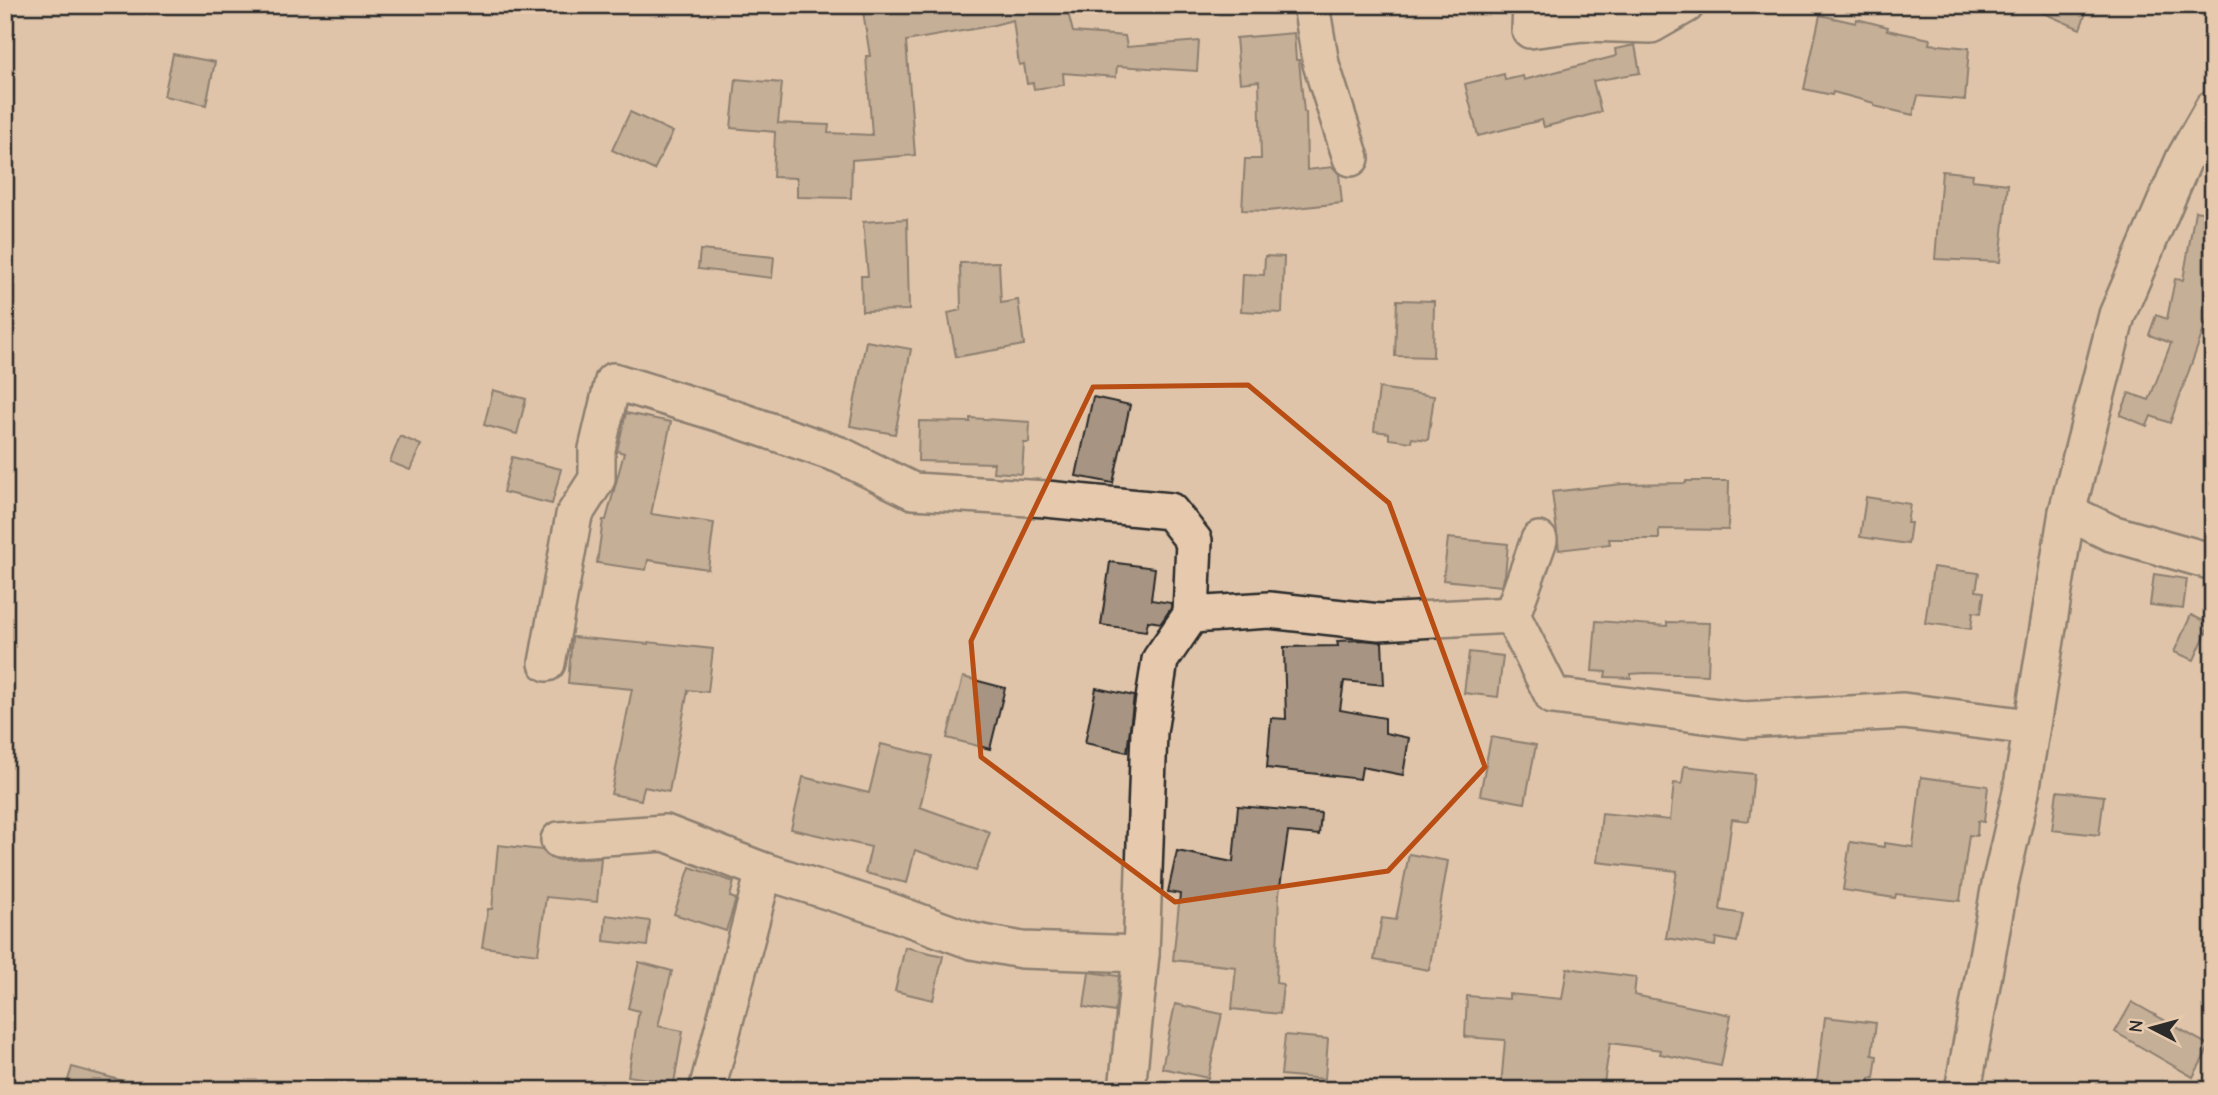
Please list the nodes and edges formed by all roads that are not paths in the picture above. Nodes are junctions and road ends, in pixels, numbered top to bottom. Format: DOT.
graph roads {
  1 [pos="1311,5"];
  2 [pos="1531,5"];
  3 [pos="1686,5"];
  4 [pos="2213,108"];
  5 [pos="1351,158"];
  6 [pos="2067,512"];
  7 [pos="1539,540"];
  8 [pos="2213,562"];
  9 [pos="1191,615"];
  10 [pos="1512,615"];
  11 [pos="547,663"];
  12 [pos="2030,727"];
  13 [pos="559,840"];
  14 [pos="764,871"];
  15 [pos="1141,954"];
  16 [pos="706,1090"];
  17 [pos="1127,1090"];
  18 [pos="1963,1090"];
  1 -- 5 [label="street"];
  2 -- 3 [label="street"];
  4 -- 6 [label="street"];
  6 -- 8 [label="street"];
  6 -- 12 [label="street"];
  7 -- 10 [label="street"];
  9 -- 10 [label="street"];
  9 -- 11 [label="street"];
  9 -- 15 [label="street"];
  10 -- 12 [label="street"];
  12 -- 18 [label="street"];
  13 -- 14 [label="street"];
  14 -- 15 [label="street"];
  14 -- 16 [label="street"];
  15 -- 17 [label="street"];
}
